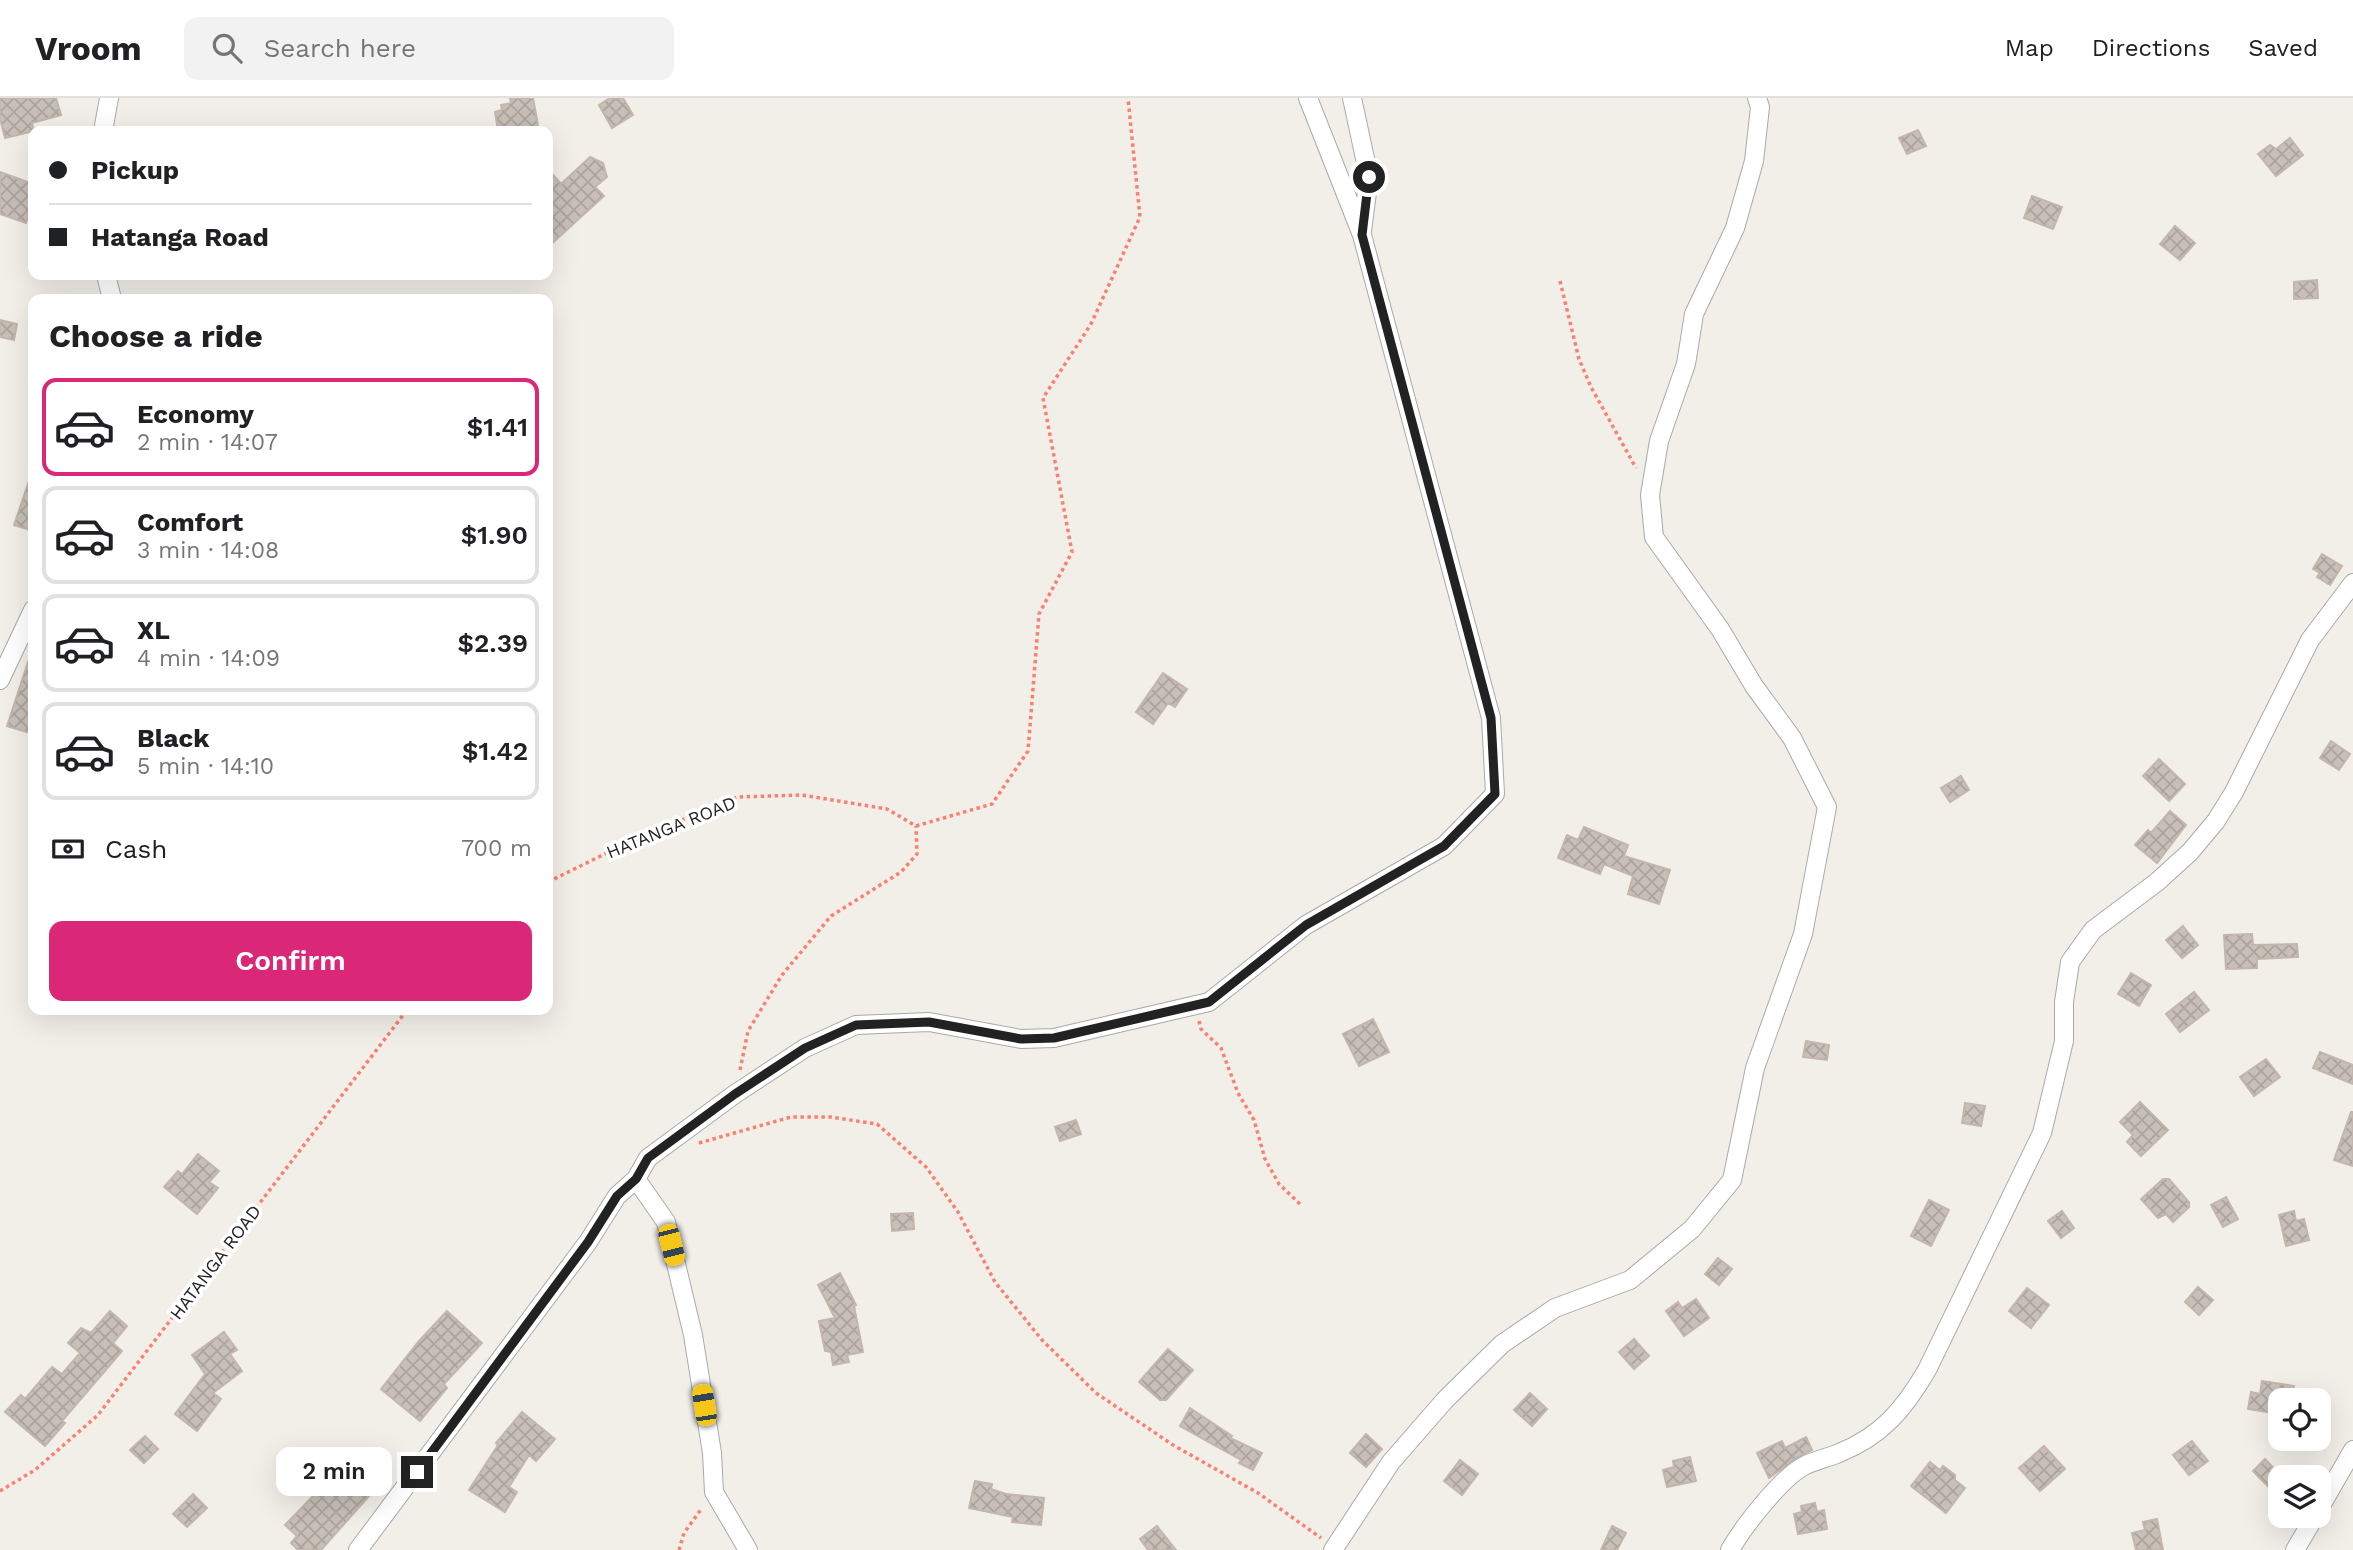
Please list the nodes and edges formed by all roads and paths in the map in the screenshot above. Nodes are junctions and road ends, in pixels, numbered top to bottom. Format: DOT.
graph roads {
  1 [pos="109,98"];
  2 [pos="1128,98"];
  3 [pos="1308,98"];
  4 [pos="1352,98"];
  5 [pos="1757,98"];
  6 [pos="104,126"];
  7 [pos="1362,235"];
  8 [pos="1560,281"];
  9 [pos="1650,495"];
  10 [pos="2353,583"];
  11 [pos="28,621"];
  12 [pos="0,680"];
  13 [pos="916,826"];
  14 [pos="553,880"];
  15 [pos="1194,1005"];
  16 [pos="403,1015"];
  17 [pos="735,1094"];
  18 [pos="687,1147"];
  19 [pos="636,1179"];
  20 [pos="1302,1206"];
  21 [pos="2353,1450"];
  22 [pos="2331,1488"];
  23 [pos="0,1491"];
  24 [pos="714,1492"];
  25 [pos="2308,1528"];
  26 [pos="1334,1549"];
  27 [pos="358,1550"];
  28 [pos="679,1550"];
  29 [pos="748,1550"];
  30 [pos="1730,1550"];
  31 [pos="2295,1550"];
  1 -- 6 [label="street"];
  2 -- 13 [label="path"];
  3 -- 7 [label="street"];
  4 -- 7 [label="street"];
  5 -- 9 [label="street"];
  7 -- 15 [label="street"];
  8 -- 9 [label="path"];
  9 -- 26 [label="street"];
  10 -- 30 [label="street"];
  11 -- 12 [label="street"];
  13 -- 14 [label="path, HATANGA ROAD"];
  13 -- 17 [label="path"];
  15 -- 17 [label="street"];
  15 -- 20 [label="path"];
  16 -- 23 [label="path, HATANGA ROAD"];
  17 -- 19 [label="street"];
  18 -- 26 [label="path"];
  19 -- 24 [label="street"];
  19 -- 27 [label="street"];
  21 -- 22 [label="street"];
  24 -- 28 [label="path"];
  24 -- 29 [label="street"];
  25 -- 31 [label="street"];
}
